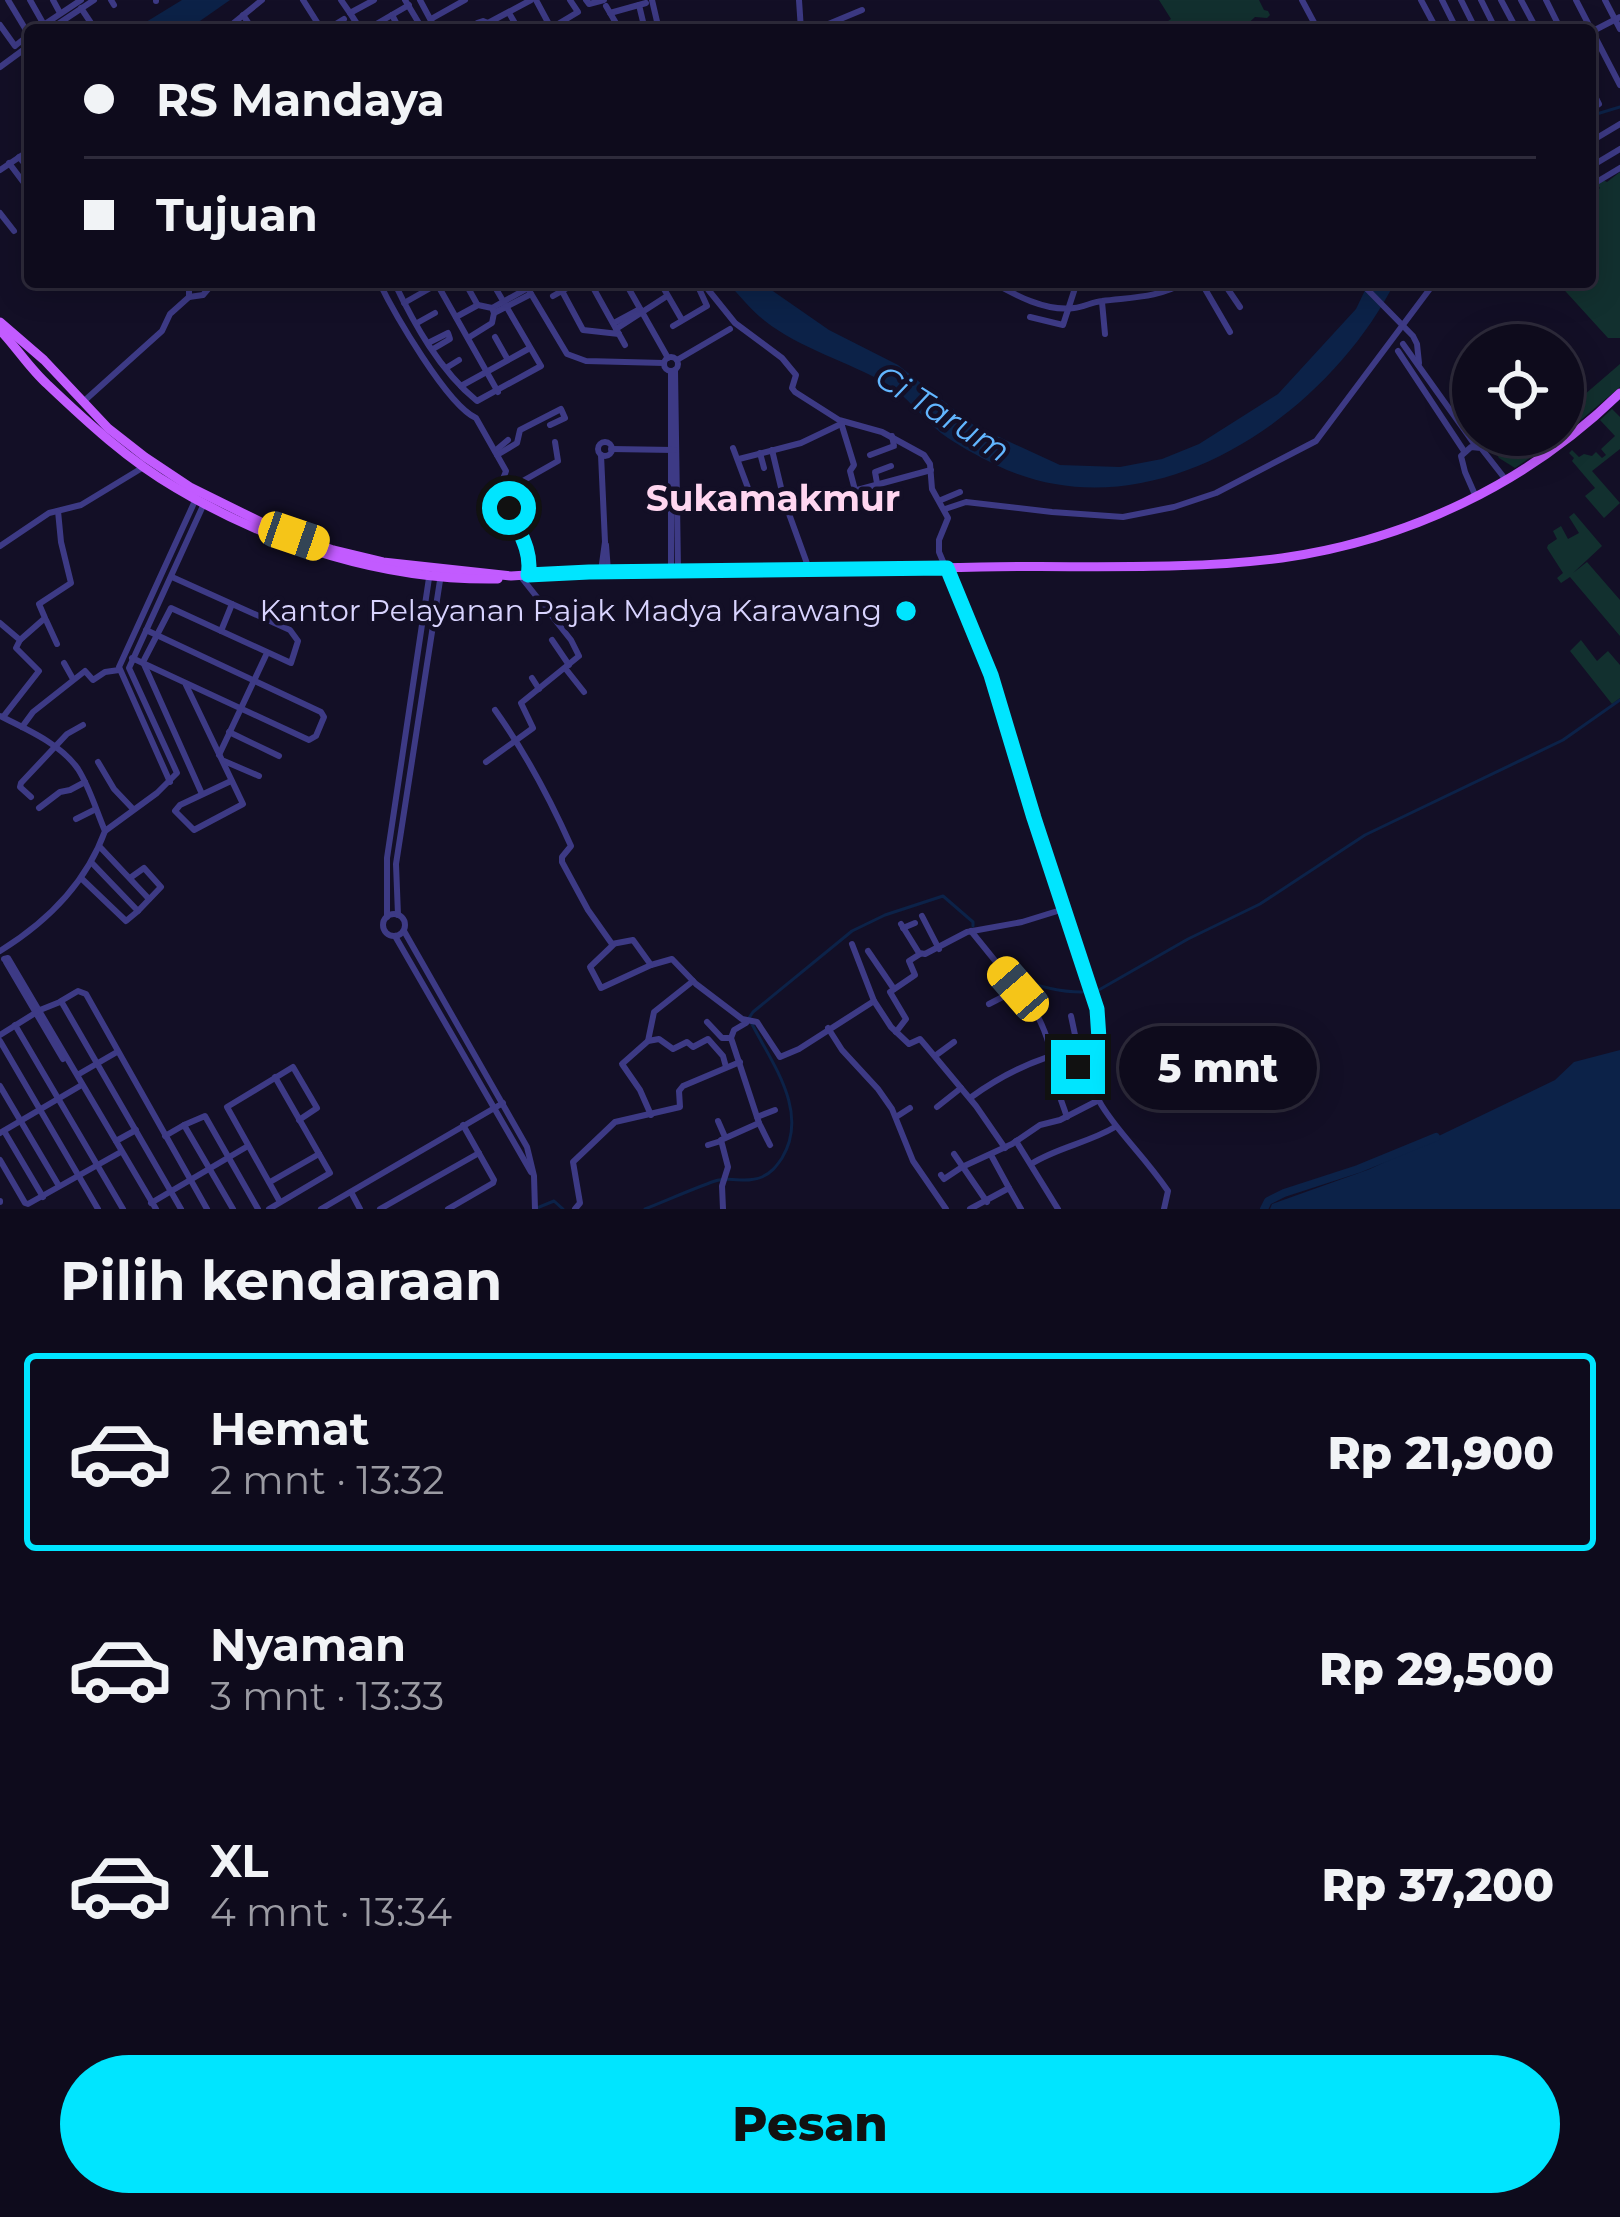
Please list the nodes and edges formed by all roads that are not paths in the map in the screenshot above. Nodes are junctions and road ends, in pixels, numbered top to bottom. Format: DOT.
graph roads {
  1 [pos="8,0"];
  2 [pos="53,0"];
  3 [pos="94,0"];
  4 [pos="262,0"];
  5 [pos="341,0"];
  6 [pos="378,0"];
  7 [pos="420,0"];
  8 [pos="465,0"];
  9 [pos="534,0"];
  10 [pos="570,0"];
  11 [pos="1605,0"];
  12 [pos="407,3"];
  13 [pos="646,3"];
  14 [pos="79,4"];
  15 [pos="607,6"];
  16 [pos="582,7"];
  17 [pos="862,10"];
  18 [pos="60,13"];
  19 [pos="509,13"];
  20 [pos="244,15"];
  21 [pos="392,15"];
  22 [pos="350,16"];
  23 [pos="1618,18"];
  24 [pos="430,20"];
  25 [pos="31,24"];
  26 [pos="47,24"];
  27 [pos="49,24"];
  28 [pos="233,24"];
  29 [pos="249,24"];
  30 [pos="335,24"];
  31 [pos="357,24"];
  32 [pos="375,24"];
  33 [pos="397,24"];
  34 [pos="432,24"];
  35 [pos="493,24"];
  36 [pos="515,24"];
  37 [pos="556,24"];
  38 [pos="828,24"];
  39 [pos="0,25"];
  40 [pos="1620,28"];
  41 [pos="24,40"];
  42 [pos="1596,41"];
  43 [pos="24,50"];
  44 [pos="0,52"];
  45 [pos="13,58"];
  46 [pos="0,67"];
  47 [pos="24,68"];
  48 [pos="1620,85"];
  49 [pos="24,154"];
  50 [pos="19,157"];
  51 [pos="9,163"];
  52 [pos="24,163"];
  53 [pos="0,170"];
  54 [pos="24,183"];
  55 [pos="0,213"];
  56 [pos="14,231"];
  57 [pos="189,288"];
  58 [pos="208,288"];
  59 [pos="382,288"];
  60 [pos="397,288"];
  61 [pos="430,288"];
  62 [pos="441,288"];
  63 [pos="468,288"];
  64 [pos="496,288"];
  65 [pos="528,288"];
  66 [pos="568,288"];
  67 [pos="593,288"];
  68 [pos="629,288"];
  69 [pos="662,288"];
  70 [pos="701,288"];
  71 [pos="704,288"];
  72 [pos="1003,288"];
  73 [pos="1010,288"];
  74 [pos="1075,288"];
  75 [pos="1167,288"];
  76 [pos="1175,288"];
  77 [pos="1204,288"];
  78 [pos="1226,288"];
  79 [pos="1365,288"];
  80 [pos="1430,288"];
  81 [pos="1008,291"];
  82 [pos="1168,292"];
  83 [pos="667,296"];
  84 [pos="189,297"];
  85 [pos="1102,301"];
  86 [pos="404,303"];
  87 [pos="505,304"];
  88 [pos="478,305"];
  89 [pos="1240,307"];
  90 [pos="1068,309"];
  91 [pos="493,310"];
  92 [pos="644,310"];
  93 [pos="434,314"];
  94 [pos="456,317"];
  95 [pos="1030,317"];
  96 [pos="682,320"];
  97 [pos="416,324"];
  98 [pos="0,326"];
  99 [pos="673,326"];
  100 [pos="730,328"];
  101 [pos="616,329"];
  102 [pos="1230,332"];
  103 [pos="1105,334"];
  104 [pos="495,337"];
  105 [pos="468,338"];
  106 [pos="625,345"];
  107 [pos="530,348"];
  108 [pos="44,360"];
  109 [pos="459,360"];
  110 [pos="508,360"];
  111 [pos="671,364"];
  112 [pos="1419,367"];
  113 [pos="446,368"];
  114 [pos="34,372"];
  115 [pos="487,372"];
  116 [pos="60,377"];
  117 [pos="47,386"];
  118 [pos="461,386"];
  119 [pos="498,392"];
  120 [pos="1431,392"];
  121 [pos="1620,393"];
  122 [pos="806,400"];
  123 [pos="83,402"];
  124 [pos="797,406"];
  125 [pos="1452,418"];
  126 [pos="843,423"];
  127 [pos="550,425"];
  128 [pos="1452,429"];
  129 [pos="892,436"];
  130 [pos="508,440"];
  131 [pos="555,442"];
  132 [pos="772,449"];
  133 [pos="675,450"];
  134 [pos="496,453"];
  135 [pos="760,453"];
  136 [pos="870,454"];
  137 [pos="1461,456"];
  138 [pos="1488,456"];
  139 [pos="891,466"];
  140 [pos="142,468"];
  141 [pos="764,468"];
  142 [pos="931,470"];
  143 [pos="1506,480"];
  144 [pos="877,483"];
  145 [pos="507,490"];
  146 [pos="855,490"];
  147 [pos="960,492"];
  148 [pos="1476,497"];
  149 [pos="926,502"];
  150 [pos="941,502"];
  151 [pos="194,503"];
  152 [pos="787,506"];
  153 [pos="202,508"];
  154 [pos="58,511"];
  155 [pos="605,542"];
  156 [pos="0,546"];
  157 [pos="808,564"];
  158 [pos="947,568"];
  159 [pos="605,571"];
  160 [pos="675,571"];
  161 [pos="437,574"];
  162 [pos="520,575"];
  163 [pos="172,577"];
  164 [pos="149,598"];
  165 [pos="160,603"];
  166 [pos="232,604"];
  167 [pos="45,618"];
  168 [pos="0,623"];
  169 [pos="146,630"];
  170 [pos="221,631"];
  171 [pos="157,635"];
  172 [pos="20,640"];
  173 [pos="552,640"];
  174 [pos="57,644"];
  175 [pos="267,652"];
  176 [pos="132,658"];
  177 [pos="143,662"];
  178 [pos="64,663"];
  179 [pos="567,667"];
  180 [pos="118,670"];
  181 [pos="415,677"];
  182 [pos="532,678"];
  183 [pos="73,679"];
  184 [pos="425,679"];
  185 [pos="254,680"];
  186 [pos="184,682"];
  187 [pos="539,688"];
  188 [pos="584,692"];
  189 [pos="241,707"];
  190 [pos="495,710"];
  191 [pos="2,716"];
  192 [pos="83,725"];
  193 [pos="22,727"];
  194 [pos="229,733"];
  195 [pos="518,741"];
  196 [pos="56,748"];
  197 [pos="279,756"];
  198 [pos="220,757"];
  199 [pos="486,762"];
  200 [pos="98,763"];
  201 [pos="259,776"];
  202 [pos="231,781"];
  203 [pos="85,782"];
  204 [pos="170,782"];
  205 [pos="202,794"];
  206 [pos="31,797"];
  207 [pos="39,808"];
  208 [pos="96,808"];
  209 [pos="394,808"];
  210 [pos="133,809"];
  211 [pos="405,810"];
  212 [pos="76,819"];
  213 [pos="105,830"];
  214 [pos="100,848"];
  215 [pos="92,863"];
  216 [pos="81,878"];
  217 [pos="130,878"];
  218 [pos="149,899"];
  219 [pos="1064,909"];
  220 [pos="138,910"];
  221 [pos="398,915"];
  222 [pos="922,916"];
  223 [pos="387,917"];
  224 [pos="914,923"];
  225 [pos="404,931"];
  226 [pos="973,931"];
  227 [pos="395,936"];
  228 [pos="852,944"];
  229 [pos="613,945"];
  230 [pos="939,949"];
  231 [pos="0,951"];
  232 [pos="868,951"];
  233 [pos="920,954"];
  234 [pos="651,965"];
  235 [pos="693,981"];
  236 [pos="1018,989"];
  237 [pos="892,991"];
  238 [pos="61,1001"];
  239 [pos="874,1001"];
  240 [pos="989,1004"];
  241 [pos="38,1011"];
  242 [pos="1071,1016"];
  243 [pos="751,1021"];
  244 [pos="706,1022"];
  245 [pos="16,1024"];
  246 [pos="828,1028"];
  247 [pos="896,1032"];
  248 [pos="0,1038"];
  249 [pos="731,1038"];
  250 [pos="648,1041"];
  251 [pos="954,1042"];
  252 [pos="1078,1048"];
  253 [pos="117,1052"];
  254 [pos="1052,1054"];
  255 [pos="935,1056"];
  256 [pos="740,1062"];
  257 [pos="98,1063"];
  258 [pos="726,1067"];
  259 [pos="77,1075"];
  260 [pos="275,1077"];
  261 [pos="1058,1085"];
  262 [pos="0,1086"];
  263 [pos="80,1086"];
  264 [pos="962,1088"];
  265 [pos="970,1098"];
  266 [pos="58,1099"];
  267 [pos="1061,1100"];
  268 [pos="1097,1101"];
  269 [pos="503,1102"];
  270 [pos="937,1107"];
  271 [pos="494,1108"];
  272 [pos="910,1108"];
  273 [pos="40,1110"];
  274 [pos="776,1110"];
  275 [pos="651,1114"];
  276 [pos="896,1117"];
  277 [pos="1067,1117"];
  278 [pos="299,1120"];
  279 [pos="758,1120"];
  280 [pos="21,1121"];
  281 [pos="718,1121"];
  282 [pos="184,1125"];
  283 [pos="463,1125"];
  284 [pos="1115,1127"];
  285 [pos="136,1130"];
  286 [pos="2,1132"];
  287 [pos="165,1136"];
  288 [pos="723,1139"];
  289 [pos="1016,1142"];
  290 [pos="770,1144"];
  291 [pos="708,1145"];
  292 [pos="248,1146"];
  293 [pos="118,1148"];
  294 [pos="1005,1148"];
  295 [pos="479,1153"];
  296 [pos="319,1154"];
  297 [pos="954,1154"];
  298 [pos="991,1155"];
  299 [pos="229,1158"];
  300 [pos="0,1160"];
  301 [pos="1031,1164"];
  302 [pos="98,1166"];
  303 [pos="962,1166"];
  304 [pos="210,1168"];
  305 [pos="941,1175"];
  306 [pos="80,1176"];
  307 [pos="534,1176"];
  308 [pos="190,1180"];
  309 [pos="269,1183"];
  310 [pos="60,1187"];
  311 [pos="1009,1188"];
  312 [pos="171,1191"];
  313 [pos="351,1192"];
  314 [pos="43,1197"];
  315 [pos="280,1202"];
  316 [pos="987,1202"];
  317 [pos="938,1204"];
  318 [pos="96,1205"];
  319 [pos="152,1207"];
  320 [pos="326,1208"];
  321 [pos="80,1209"];
  322 [pos="123,1209"];
  323 [pos="182,1209"];
  324 [pos="207,1209"];
  325 [pos="233,1209"];
  326 [pos="258,1209"];
  327 [pos="269,1209"];
  328 [pos="361,1209"];
  329 [pos="380,1209"];
  330 [pos="448,1209"];
  331 [pos="536,1209"];
  332 [pos="575,1209"];
  333 [pos="723,1209"];
  334 [pos="946,1209"];
  335 [pos="970,1209"];
  336 [pos="1021,1209"];
  337 [pos="1058,1209"];
  338 [pos="1164,1209"];
  1 -- 25 [label="street"];
  2 -- 18 [label="street"];
  3 -- 14 [label="street"];
  4 -- 20 [label="street"];
  5 -- 22 [label="street"];
  6 -- 22 [label="street"];
  7 -- 24 [label="street"];
  8 -- 24 [label="street"];
  9 -- 19 [label="street"];
  10 -- 16 [label="street"];
  11 -- 23 [label="street"];
  12 -- 21 [label="street"];
  13 -- 15 [label="street"];
  14 -- 18 [label="street"];
  14 -- 27 [label="street"];
  15 -- 16 [label="street"];
  16 -- 37 [label="street"];
  17 -- 38 [label="street"];
  18 -- 26 [label="street"];
  19 -- 35 [label="street"];
  19 -- 36 [label="street"];
  20 -- 28 [label="street"];
  20 -- 29 [label="street"];
  21 -- 32 [label="street"];
  21 -- 33 [label="street"];
  22 -- 30 [label="street"];
  22 -- 31 [label="street"];
  23 -- 40 [label="street"];
  24 -- 34 [label="street"];
  39 -- 41 [label="street"];
  42 -- 48 [label="street"];
  43 -- 45 [label="street"];
  44 -- 45 [label="street"];
  45 -- 46 [label="street"];
  45 -- 47 [label="street"];
  49 -- 50 [label="street"];
  50 -- 51 [label="street"];
  50 -- 52 [label="street"];
  51 -- 53 [label="street"];
  51 -- 54 [label="street"];
  55 -- 56 [label="street"];
  57 -- 84 [label="street"];
  58 -- 84 [label="street"];
  59 -- 134 [label="street"];
  60 -- 86 [label="street"];
  61 -- 86 [label="street"];
  62 -- 94 [label="street"];
  63 -- 88 [label="street"];
  64 -- 87 [label="street"];
  65 -- 87 [label="street"];
  65 -- 111 [label="street"];
  66 -- 101 [label="street"];
  67 -- 101 [label="street"];
  68 -- 92 [label="street"];
  69 -- 83 [label="street"];
  70 -- 96 [label="street"];
  71 -- 122 [label="street"];
  72 -- 81 [label="street"];
  73 -- 81 [label="street"];
  74 -- 90 [label="street"];
  75 -- 82 [label="street"];
  76 -- 82 [label="street"];
  77 -- 102 [label="street"];
  78 -- 89 [label="street"];
  79 -- 112 [label="street"];
  80 -- 150 [label="street"];
  81 -- 90 [label="street"];
  82 -- 85 [label="street"];
  83 -- 92 [label="street"];
  83 -- 96 [label="street"];
  84 -- 123 [label="street"];
  85 -- 90 [label="street"];
  85 -- 103 [label="street"];
  86 -- 97 [label="street"];
  87 -- 91 [label="street"];
  87 -- 107 [label="street"];
  88 -- 91 [label="street"];
  88 -- 94 [label="street"];
  90 -- 95 [label="street"];
  91 -- 105 [label="street"];
  92 -- 101 [label="street"];
  92 -- 111 [label="street"];
  93 -- 97 [label="street"];
  94 -- 105 [label="street"];
  96 -- 99 [label="street"];
  97 -- 113 [label="street"];
  98 -- 108 [label="main road"];
  98 -- 114 [label="main road"];
  100 -- 111 [label="street"];
  101 -- 106 [label="street"];
  104 -- 110 [label="street"];
  105 -- 115 [label="street"];
  107 -- 110 [label="street"];
  107 -- 119 [label="street"];
  108 -- 114 [label="main road"];
  108 -- 116 [label="main road"];
  109 -- 113 [label="street"];
  110 -- 115 [label="street"];
  111 -- 133 [label="street"];
  112 -- 120 [label="street"];
  112 -- 120 [label="street"];
  113 -- 118 [label="street"];
  114 -- 117 [label="main road"];
  115 -- 118 [label="street"];
  115 -- 119 [label="street"];
  116 -- 117 [label="main road"];
  116 -- 123 [label="main road"];
  117 -- 161 [label="main road"];
  118 -- 119 [label="street"];
  120 -- 125 [label="street"];
  120 -- 128 [label="street"];
  121 -- 143 [label="main road"];
  122 -- 124 [label="street"];
  122 -- 126 [label="street"];
  123 -- 161 [label="main road"];
  126 -- 129 [label="street"];
  126 -- 132 [label="street"];
  126 -- 146 [label="street"];
  127 -- 134 [label="street"];
  129 -- 136 [label="street"];
  129 -- 142 [label="street"];
  130 -- 134 [label="street"];
  131 -- 145 [label="street"];
  132 -- 135 [label="street"];
  132 -- 152 [label="street"];
  133 -- 155 [label="street"];
  133 -- 160 [label="street"];
  134 -- 145 [label="street"];
  135 -- 141 [label="street"];
  135 -- 152 [label="street"];
  137 -- 148 [label="street"];
  138 -- 143 [label="street"];
  139 -- 144 [label="street"];
  140 -- 154 [label="street"];
  142 -- 144 [label="street"];
  142 -- 150 [label="street"];
  143 -- 148 [label="main road"];
  144 -- 146 [label="street"];
  145 -- 162 [label="street"];
  146 -- 152 [label="street"];
  147 -- 150 [label="street"];
  148 -- 158 [label="main road"];
  149 -- 150 [label="street"];
  150 -- 158 [label="street"];
  151 -- 164 [label="street"];
  152 -- 157 [label="street"];
  153 -- 163 [label="street"];
  154 -- 156 [label="street"];
  154 -- 167 [label="street"];
  155 -- 159 [label="street"];
  155 -- 159 [label="street"];
  157 -- 158 [label="main road"];
  157 -- 160 [label="main road"];
  158 -- 219 [label="street"];
  159 -- 160 [label="main road"];
  159 -- 162 [label="main road"];
  161 -- 162 [label="main road"];
  161 -- 181 [label="street"];
  161 -- 184 [label="street"];
  162 -- 179 [label="street"];
  163 -- 165 [label="street"];
  163 -- 166 [label="street"];
  164 -- 165 [label="street"];
  164 -- 180 [label="street"];
  165 -- 169 [label="street"];
  166 -- 170 [label="street"];
  166 -- 175 [label="street"];
  167 -- 172 [label="street"];
  167 -- 174 [label="street"];
  168 -- 172 [label="street"];
  169 -- 171 [label="street"];
  169 -- 176 [label="street"];
  170 -- 171 [label="street"];
  170 -- 175 [label="street"];
  171 -- 177 [label="street"];
  171 -- 185 [label="street"];
  172 -- 191 [label="street"];
  173 -- 179 [label="street"];
  175 -- 185 [label="street"];
  176 -- 177 [label="street"];
  176 -- 204 [label="street"];
  177 -- 186 [label="street"];
  177 -- 205 [label="street"];
  178 -- 183 [label="street"];
  179 -- 187 [label="street"];
  179 -- 188 [label="street"];
  180 -- 183 [label="street"];
  180 -- 204 [label="street"];
  181 -- 184 [label="street"];
  181 -- 209 [label="street"];
  182 -- 187 [label="street"];
  183 -- 193 [label="street"];
  184 -- 211 [label="street"];
  185 -- 189 [label="street"];
  185 -- 189 [label="street"];
  186 -- 189 [label="street"];
  186 -- 198 [label="street"];
  187 -- 195 [label="street"];
  189 -- 194 [label="street"];
  190 -- 195 [label="street"];
  191 -- 193 [label="street"];
  192 -- 196 [label="street"];
  193 -- 196 [label="street"];
  194 -- 197 [label="street"];
  194 -- 198 [label="street"];
  195 -- 199 [label="street"];
  195 -- 229 [label="street"];
  196 -- 203 [label="street"];
  196 -- 206 [label="street"];
  198 -- 201 [label="street"];
  198 -- 202 [label="street"];
  200 -- 210 [label="street"];
  202 -- 205 [label="street"];
  202 -- 205 [label="street"];
  203 -- 207 [label="street"];
  203 -- 208 [label="street"];
  204 -- 210 [label="street"];
  208 -- 212 [label="street"];
  208 -- 213 [label="street"];
  209 -- 211 [label="street"];
  209 -- 223 [label="street"];
  210 -- 213 [label="street"];
  211 -- 221 [label="street"];
  213 -- 214 [label="street"];
  214 -- 215 [label="street"];
  214 -- 217 [label="street"];
  215 -- 216 [label="street"];
  215 -- 220 [label="street"];
  216 -- 220 [label="street"];
  216 -- 231 [label="street"];
  217 -- 218 [label="street"];
  217 -- 218 [label="street"];
  218 -- 220 [label="street"];
  219 -- 226 [label="street"];
  219 -- 252 [label="street"];
  221 -- 223 [label="street"];
  221 -- 225 [label="street"];
  222 -- 230 [label="street"];
  223 -- 227 [label="street"];
  224 -- 233 [label="street"];
  225 -- 227 [label="street"];
  225 -- 269 [label="street"];
  226 -- 230 [label="street"];
  226 -- 236 [label="street"];
  227 -- 271 [label="street"];
  228 -- 239 [label="street"];
  229 -- 234 [label="street"];
  229 -- 234 [label="street"];
  230 -- 233 [label="street"];
  232 -- 237 [label="street"];
  233 -- 237 [label="street"];
  234 -- 235 [label="street"];
  235 -- 243 [label="street"];
  235 -- 250 [label="street"];
  236 -- 240 [label="street"];
  236 -- 254 [label="street"];
  237 -- 239 [label="street"];
  237 -- 247 [label="street"];
  238 -- 241 [label="street"];
  238 -- 253 [label="street"];
  238 -- 257 [label="street"];
  239 -- 246 [label="street"];
  239 -- 247 [label="street"];
  241 -- 241 [label="street"];
  241 -- 245 [label="street"];
  241 -- 259 [label="street"];
  241 -- 263 [label="street"];
  242 -- 252 [label="street"];
  243 -- 246 [label="street"];
  243 -- 249 [label="street"];
  244 -- 249 [label="street"];
  245 -- 248 [label="street"];
  245 -- 266 [label="street"];
  246 -- 276 [label="street"];
  247 -- 255 [label="street"];
  248 -- 273 [label="street"];
  249 -- 256 [label="street"];
  250 -- 258 [label="street"];
  250 -- 275 [label="street"];
  251 -- 255 [label="street"];
  252 -- 254 [label="street"];
  252 -- 268 [label="street"];
  253 -- 257 [label="street"];
  253 -- 287 [label="street"];
  254 -- 261 [label="street"];
  254 -- 265 [label="street"];
  255 -- 264 [label="street"];
  256 -- 258 [label="street"];
  256 -- 279 [label="street"];
  257 -- 259 [label="street"];
  257 -- 285 [label="street"];
  258 -- 275 [label="street"];
  259 -- 293 [label="street"];
  260 -- 278 [label="street"];
  260 -- 278 [label="street"];
  260 -- 292 [label="street"];
  262 -- 280 [label="street"];
  263 -- 266 [label="street"];
  263 -- 293 [label="street"];
  264 -- 265 [label="street"];
  264 -- 270 [label="street"];
  265 -- 294 [label="street"];
  266 -- 273 [label="street"];
  266 -- 302 [label="street"];
  267 -- 277 [label="street"];
  268 -- 277 [label="street"];
  268 -- 284 [label="street"];
  269 -- 271 [label="street"];
  269 -- 307 [label="street"];
  271 -- 283 [label="street"];
  271 -- 307 [label="street"];
  272 -- 276 [label="street"];
  273 -- 280 [label="street"];
  273 -- 306 [label="street"];
  274 -- 279 [label="street"];
  275 -- 332 [label="street"];
  276 -- 317 [label="street"];
  277 -- 289 [label="street"];
  278 -- 296 [label="street"];
  279 -- 288 [label="street"];
  279 -- 290 [label="street"];
  280 -- 286 [label="street"];
  280 -- 310 [label="street"];
  281 -- 288 [label="street"];
  282 -- 287 [label="street"];
  282 -- 299 [label="street"];
  282 -- 304 [label="street"];
  283 -- 295 [label="street"];
  283 -- 313 [label="street"];
  284 -- 301 [label="street"];
  284 -- 338 [label="street"];
  285 -- 293 [label="street"];
  285 -- 312 [label="street"];
  286 -- 314 [label="street"];
  287 -- 308 [label="street"];
  288 -- 291 [label="street"];
  288 -- 333 [label="street"];
  289 -- 294 [label="street"];
  289 -- 301 [label="street"];
  292 -- 299 [label="street"];
  292 -- 309 [label="street"];
  293 -- 302 [label="street"];
  293 -- 319 [label="street"];
  294 -- 298 [label="street"];
  295 -- 329 [label="street"];
  295 -- 330 [label="street"];
  296 -- 309 [label="street"];
  296 -- 315 [label="street"];
  297 -- 303 [label="street"];
  298 -- 303 [label="street"];
  298 -- 311 [label="street"];
  299 -- 304 [label="street"];
  299 -- 326 [label="street"];
  300 -- 314 [label="street"];
  301 -- 337 [label="street"];
  302 -- 306 [label="street"];
  302 -- 322 [label="street"];
  303 -- 305 [label="street"];
  303 -- 316 [label="street"];
  304 -- 308 [label="street"];
  304 -- 325 [label="street"];
  306 -- 310 [label="street"];
  306 -- 318 [label="street"];
  307 -- 331 [label="street"];
  308 -- 312 [label="street"];
  308 -- 324 [label="street"];
  309 -- 315 [label="street"];
  310 -- 314 [label="street"];
  311 -- 316 [label="street"];
  311 -- 336 [label="street"];
  312 -- 319 [label="street"];
  312 -- 323 [label="street"];
  313 -- 320 [label="street"];
  313 -- 328 [label="street"];
  315 -- 327 [label="street"];
  316 -- 335 [label="street"];
  317 -- 334 [label="street"];
  318 -- 321 [label="street"];
}
